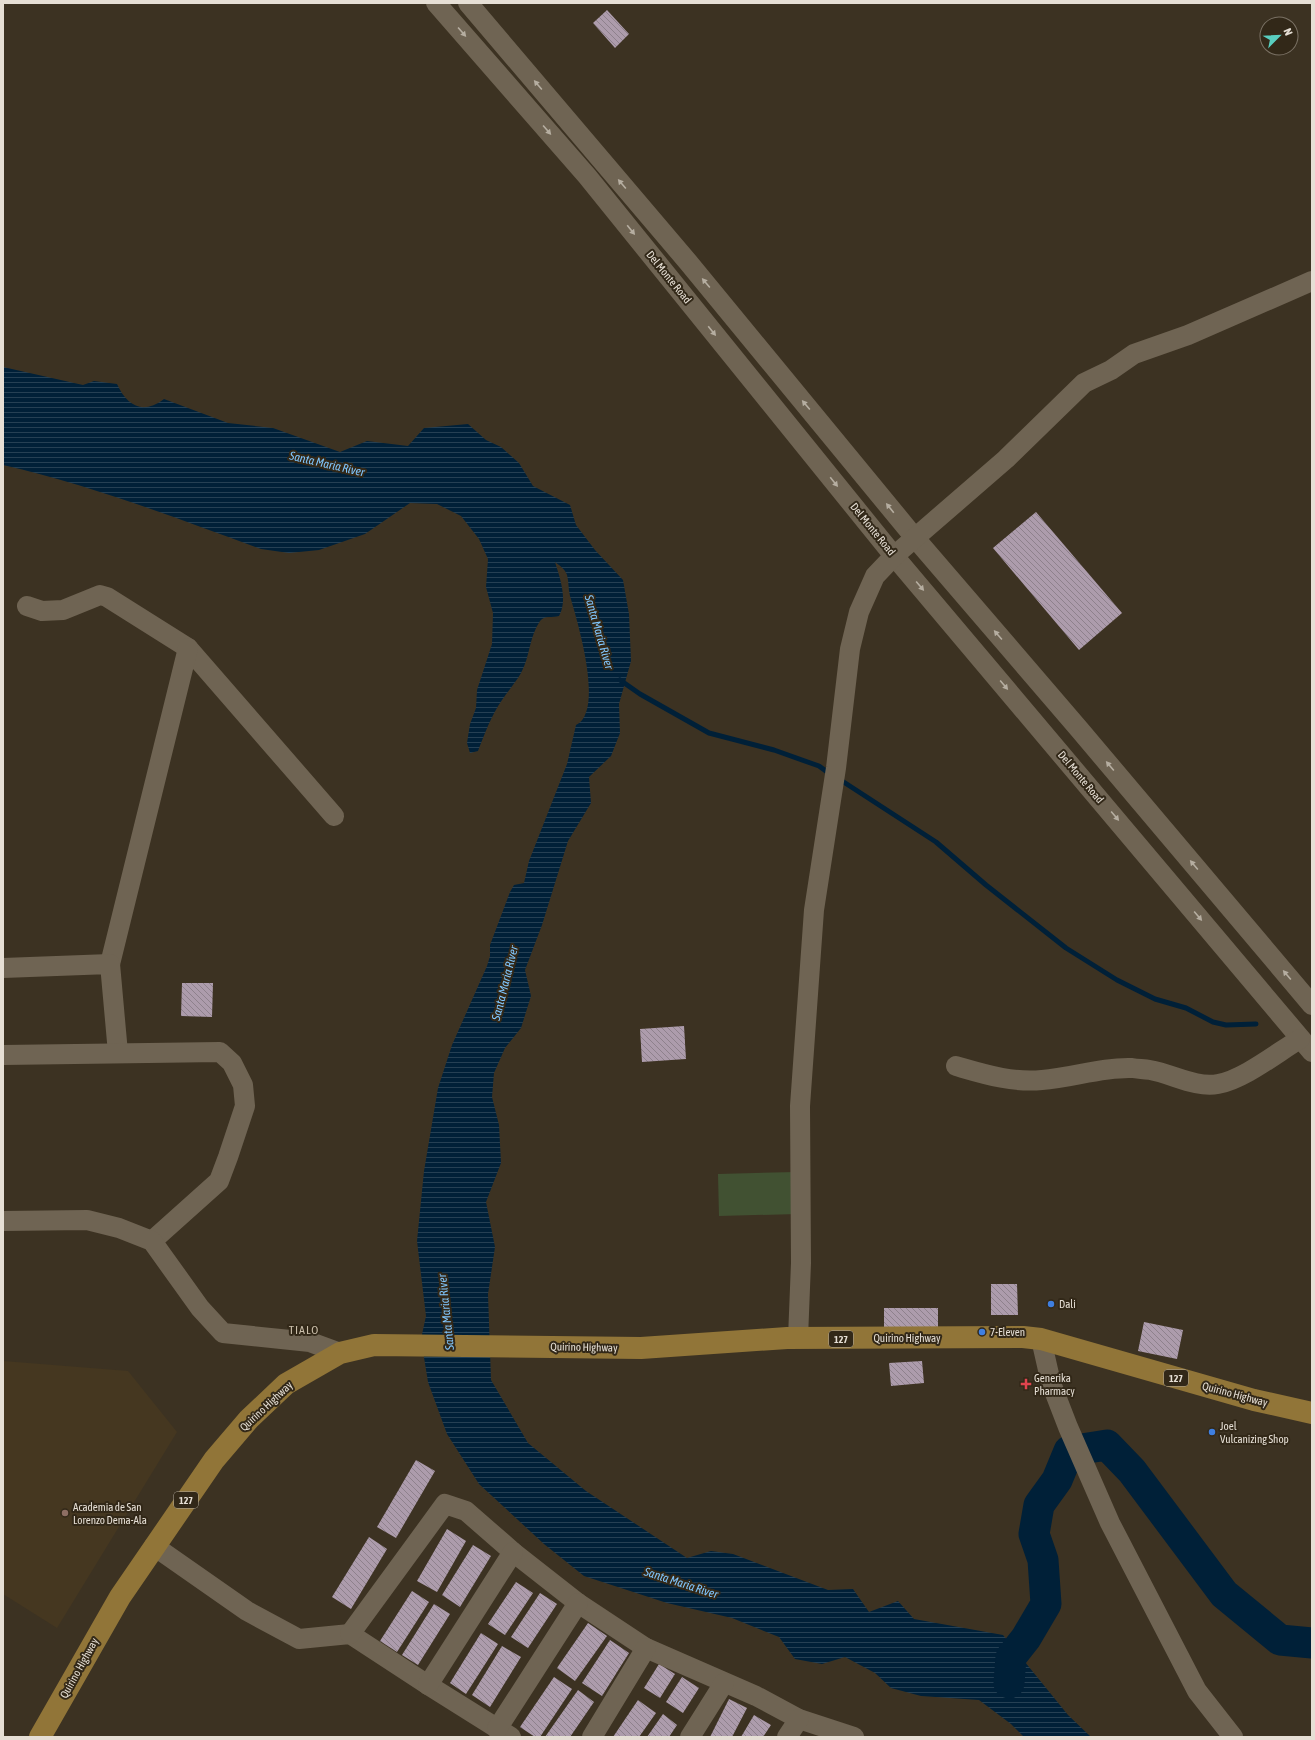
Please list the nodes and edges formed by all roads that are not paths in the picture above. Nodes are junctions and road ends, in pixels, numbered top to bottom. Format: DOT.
graph roads {
  1 [pos="436,3"];
  2 [pos="468,3"];
  3 [pos="688,262"];
  4 [pos="669,277"];
  5 [pos="1312,281"];
  6 [pos="915,538"];
  7 [pos="894,556"];
  8 [pos="27,606"];
  9 [pos="188,648"];
  10 [pos="334,816"];
  11 [pos="110,964"];
  12 [pos="3,968"];
  13 [pos="1312,1005"];
  14 [pos="1306,1046"];
  15 [pos="118,1053"];
  16 [pos="3,1055"];
  17 [pos="956,1066"];
  18 [pos="3,1221"];
  19 [pos="152,1241"];
  20 [pos="798,1338"];
  21 [pos="1041,1339"];
  22 [pos="340,1353"];
  23 [pos="1312,1413"];
  24 [pos="154,1546"];
  25 [pos="513,1552"];
  26 [pos="578,1603"];
  27 [pos="350,1634"];
  28 [pos="646,1648"];
  29 [pos="724,1683"];
  30 [pos="428,1685"];
  31 [pos="799,1719"];
  32 [pos="504,1733"];
  33 [pos="40,1737"];
  34 [pos="592,1737"];
  35 [pos="690,1737"];
  36 [pos="787,1737"];
  37 [pos="854,1737"];
  38 [pos="1233,1737"];
  1 -- 4 [label="street, Del Monte Road, one-way"];
  3 -- 2 [label="street, one-way"];
  3 -- 4 [label="street"];
  6 -- 3 [label="street, one-way"];
  4 -- 7 [label="street, Del Monte Road, one-way"];
  5 -- 6 [label="street"];
  6 -- 7 [label="street"];
  13 -- 6 [label="street, one-way"];
  7 -- 14 [label="street, Del Monte Road, one-way"];
  7 -- 20 [label="street"];
  8 -- 9 [label="street"];
  9 -- 10 [label="street"];
  9 -- 11 [label="street"];
  11 -- 12 [label="street"];
  11 -- 15 [label="street"];
  14 -- 17 [label="street"];
  15 -- 16 [label="street"];
  15 -- 19 [label="street"];
  18 -- 19 [label="street"];
  19 -- 22 [label="street"];
  20 -- 21 [label="main road, Quirino Highway / 127"];
  20 -- 22 [label="main road, Quirino Highway / 127"];
  21 -- 23 [label="main road, Quirino Highway / 127"];
  21 -- 38 [label="street"];
  22 -- 24 [label="main road, Quirino Highway / 127"];
  24 -- 27 [label="street"];
  24 -- 33 [label="main road, Quirino Highway / 127"];
  25 -- 26 [label="street"];
  25 -- 27 [label="street"];
  25 -- 30 [label="street"];
  26 -- 28 [label="street"];
  26 -- 32 [label="street"];
  27 -- 30 [label="street"];
  28 -- 29 [label="street"];
  28 -- 34 [label="street"];
  29 -- 31 [label="street"];
  29 -- 35 [label="street"];
  30 -- 32 [label="street"];
  31 -- 36 [label="street"];
  31 -- 37 [label="street"];
}
